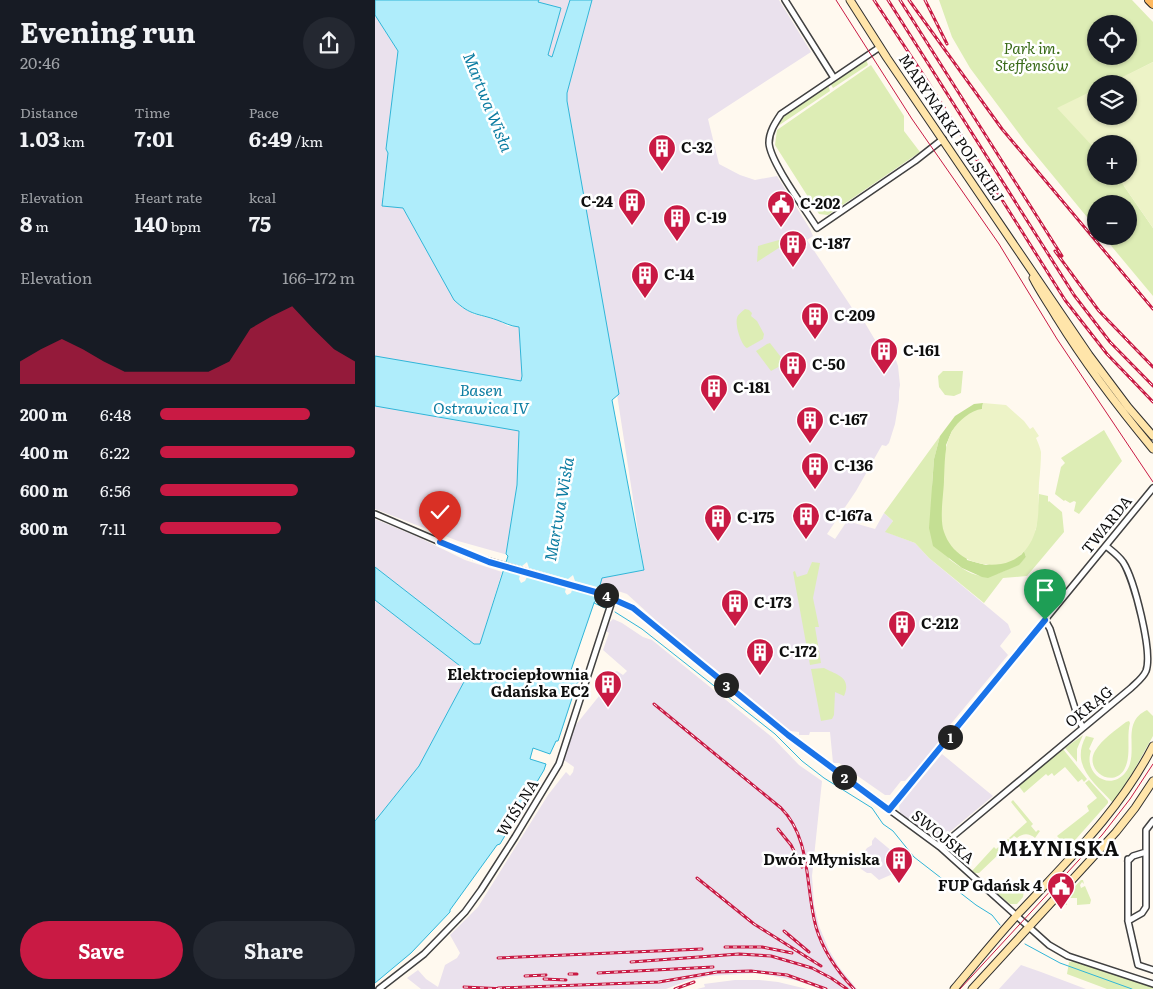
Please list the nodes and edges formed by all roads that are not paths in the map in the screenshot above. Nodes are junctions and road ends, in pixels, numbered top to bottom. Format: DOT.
graph roads {
  1 [pos="785,0"];
  2 [pos="850,0"];
  3 [pos="1149,0"];
  4 [pos="1153,4"];
  5 [pos="880,47"];
  6 [pos="834,78"];
  7 [pos="943,139"];
  8 [pos="1080,349"];
  9 [pos="1153,436"];
  10 [pos="1153,449"];
  11 [pos="1153,488"];
  12 [pos="375,514"];
  13 [pos="1106,546"];
  14 [pos="613,598"];
  15 [pos="1045,620"];
  16 [pos="1083,728"];
  17 [pos="1153,746"];
  18 [pos="1153,782"];
  19 [pos="889,810"];
  20 [pos="1153,821"];
  21 [pos="940,847"];
  22 [pos="1146,852"];
  23 [pos="1017,916"];
  24 [pos="1127,921"];
  25 [pos="1029,928"];
  26 [pos="1138,965"];
  27 [pos="1153,970"];
  28 [pos="1134,978"];
  29 [pos="1153,984"];
  30 [pos="379,989"];
  31 [pos="954,989"];
  32 [pos="972,989"];
  1 -- 6 [label="street"];
  2 -- 5 [label="main road, MARYNARKI POLSKIEJ"];
  3 -- 4 [label="main road"];
  5 -- 6 [label="street"];
  5 -- 7 [label="main road, MARYNARKI POLSKIEJ"];
  6 -- 7 [label="street"];
  7 -- 8 [label="main road, MARYNARKI POLSKIEJ"];
  8 -- 9 [label="main road, MARYNARKI POLSKIEJ"];
  8 -- 10 [label="main road, MARYNARKI POLSKIEJ"];
  11 -- 13 [label="street, TWARDA"];
  12 -- 14 [label="street, SWOJSKA"];
  13 -- 15 [label="street, TWARDA"];
  13 -- 16 [label="street, OKRĄG"];
  14 -- 19 [label="street, SWOJSKA"];
  14 -- 30 [label="street, WIŚLNA"];
  15 -- 16 [label="street"];
  15 -- 19 [label="street, TWARDA"];
  16 -- 21 [label="street, OKRĄG"];
  17 -- 23 [label="main road"];
  18 -- 25 [label="main road"];
  19 -- 21 [label="street, SWOJSKA"];
  20 -- 22 [label="street"];
  21 -- 23 [label="street, SWOJSKA"];
  22 -- 24 [label="street"];
  22 -- 24 [label="street"];
  23 -- 25 [label="street, SWOJSKA"];
  23 -- 31 [label="main road"];
  24 -- 26 [label="street"];
  25 -- 28 [label="street, SWOJSKA"];
  25 -- 32 [label="main road"];
  26 -- 27 [label="street"];
  26 -- 28 [label="street"];
  28 -- 29 [label="street, SWOJSKA"];
}
